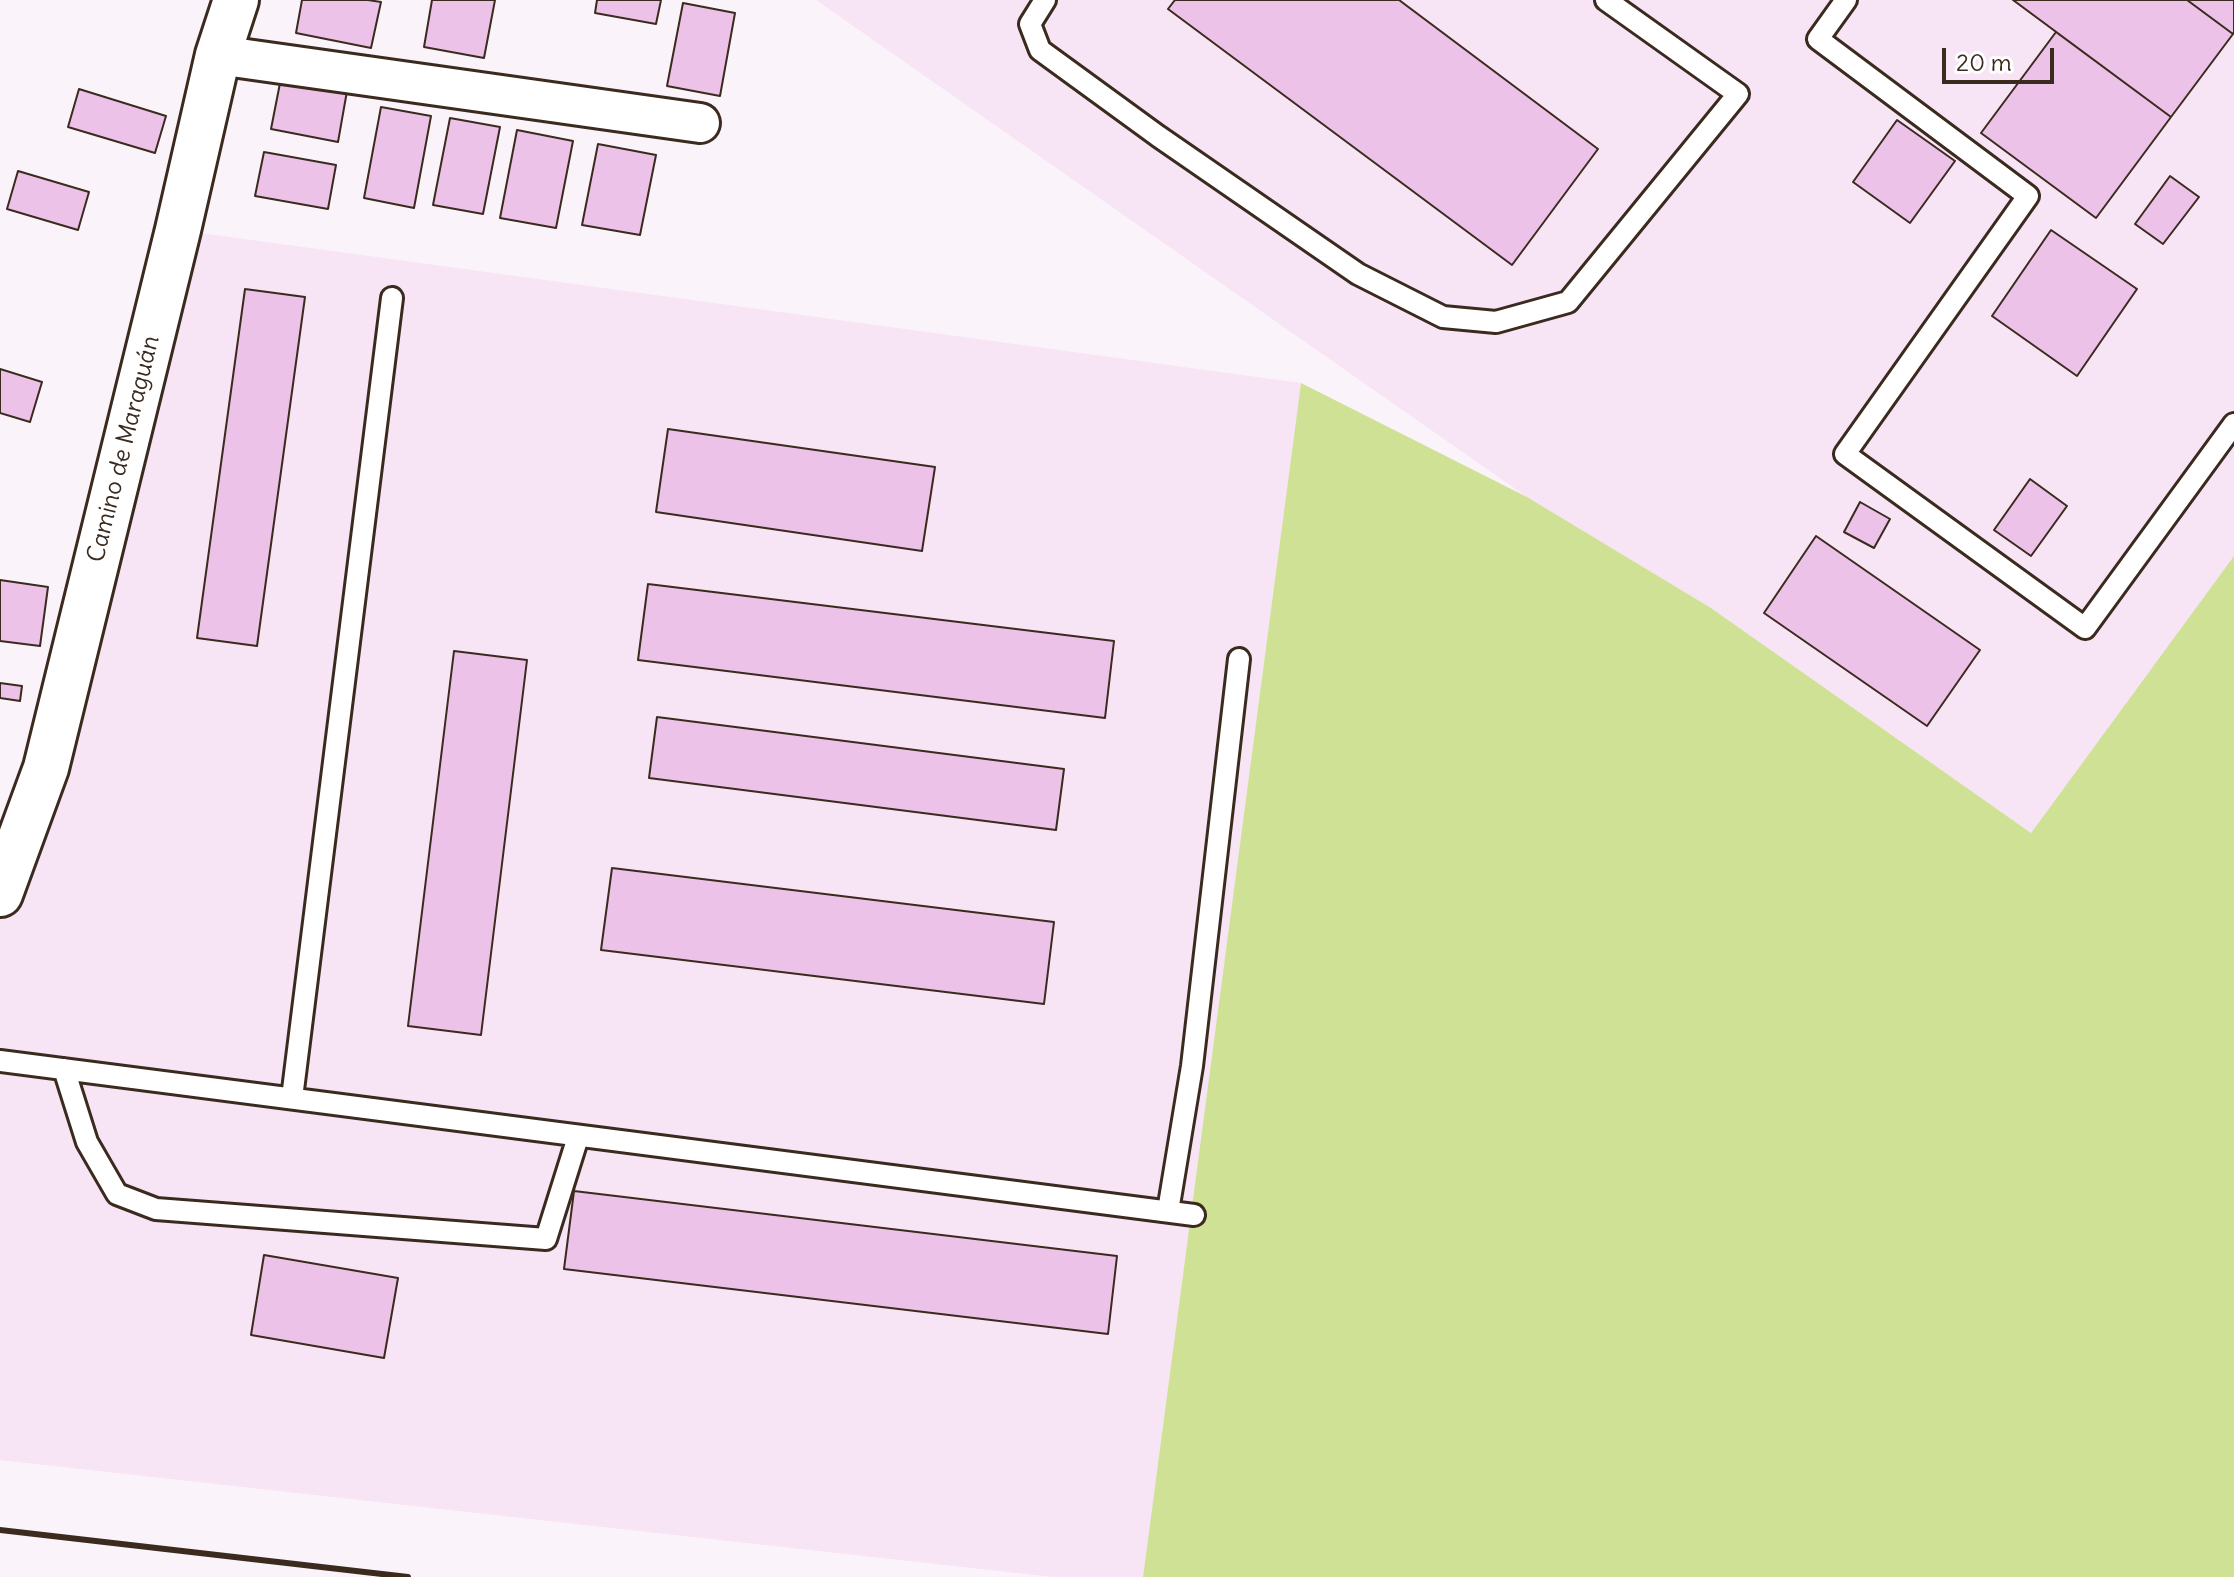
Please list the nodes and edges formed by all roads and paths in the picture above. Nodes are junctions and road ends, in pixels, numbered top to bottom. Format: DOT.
graph roads {
  1 [pos="236,0"];
  2 [pos="1045,0"];
  3 [pos="1606,0"];
  4 [pos="1846,0"];
  5 [pos="218,55"];
  6 [pos="700,123"];
  7 [pos="392,298"];
  8 [pos="2234,424"];
  9 [pos="1239,659"];
  10 [pos="0,894"];
  11 [pos="0,1061"];
  12 [pos="64,1069"];
  13 [pos="292,1098"];
  14 [pos="578,1137"];
  15 [pos="1168,1211"];
  16 [pos="1194,1215"];
  1 -- 5 [label="street, Camino de Maraguán"];
  2 -- 3 [label="lane"];
  4 -- 8 [label="lane"];
  5 -- 6 [label="street"];
  5 -- 10 [label="street, Camino de Maraguán"];
  7 -- 13 [label="lane"];
  9 -- 15 [label="lane"];
  11 -- 12 [label="lane"];
  12 -- 13 [label="lane"];
  12 -- 14 [label="lane"];
  13 -- 14 [label="lane"];
  14 -- 15 [label="lane"];
  15 -- 16 [label="lane"];
}
